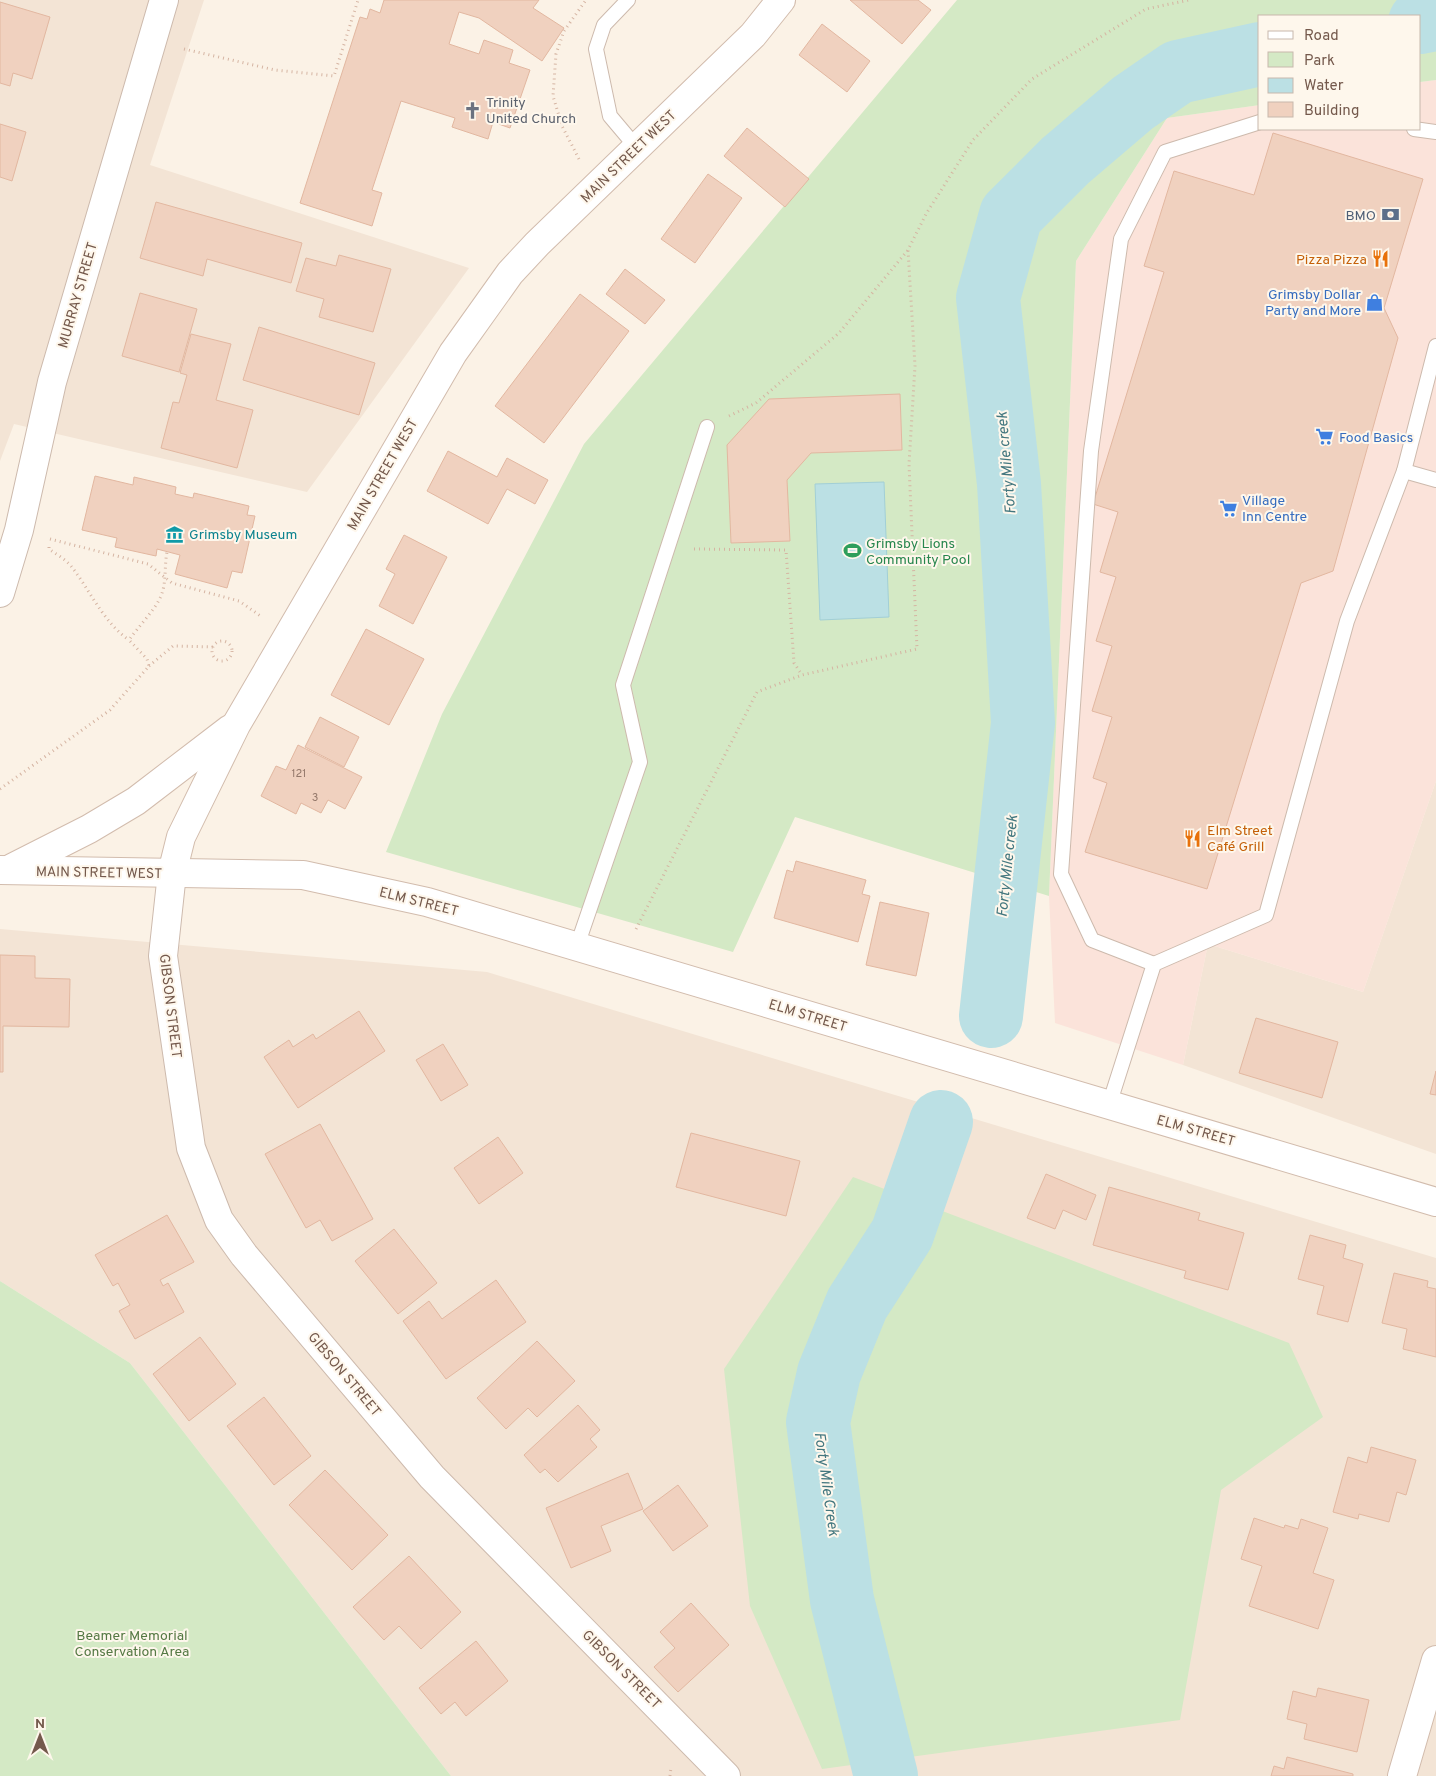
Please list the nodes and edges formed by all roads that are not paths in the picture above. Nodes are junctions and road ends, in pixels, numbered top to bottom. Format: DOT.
graph roads {
  1 [pos="164,0"];
  2 [pos="628,0"];
  3 [pos="781,0"];
  4 [pos="1258,123"];
  5 [pos="1421,130"];
  6 [pos="1436,132"];
  7 [pos="637,148"];
  8 [pos="1436,346"];
  9 [pos="707,426"];
  10 [pos="1404,471"];
  11 [pos="1436,480"];
  12 [pos="0,593"];
  13 [pos="236,725"];
  14 [pos="4,870"];
  15 [pos="172,873"];
  16 [pos="577,946"];
  17 [pos="1154,964"];
  18 [pos="1109,1105"];
  19 [pos="1436,1202"];
  20 [pos="1436,1660"];
  21 [pos="726,1776"];
  22 [pos="1402,1776"];
  1 -- 12 [label="main road, MURRAY STREET"];
  2 -- 7 [label="lane"];
  3 -- 7 [label="main road, MAIN STREET WEST"];
  4 -- 17 [label="lane"];
  5 -- 6 [label="lane"];
  7 -- 13 [label="main road, MAIN STREET WEST"];
  8 -- 10 [label="lane"];
  9 -- 16 [label="lane"];
  10 -- 11 [label="lane"];
  10 -- 17 [label="lane"];
  13 -- 14 [label="main road"];
  13 -- 15 [label="main road, MAIN STREET WEST"];
  14 -- 15 [label="main road, MAIN STREET WEST"];
  15 -- 16 [label="main road, ELM STREET"];
  15 -- 21 [label="main road, GIBSON STREET"];
  16 -- 18 [label="main road, ELM STREET"];
  17 -- 18 [label="lane"];
  18 -- 19 [label="main road, ELM STREET"];
  20 -- 22 [label="main road"];
}
